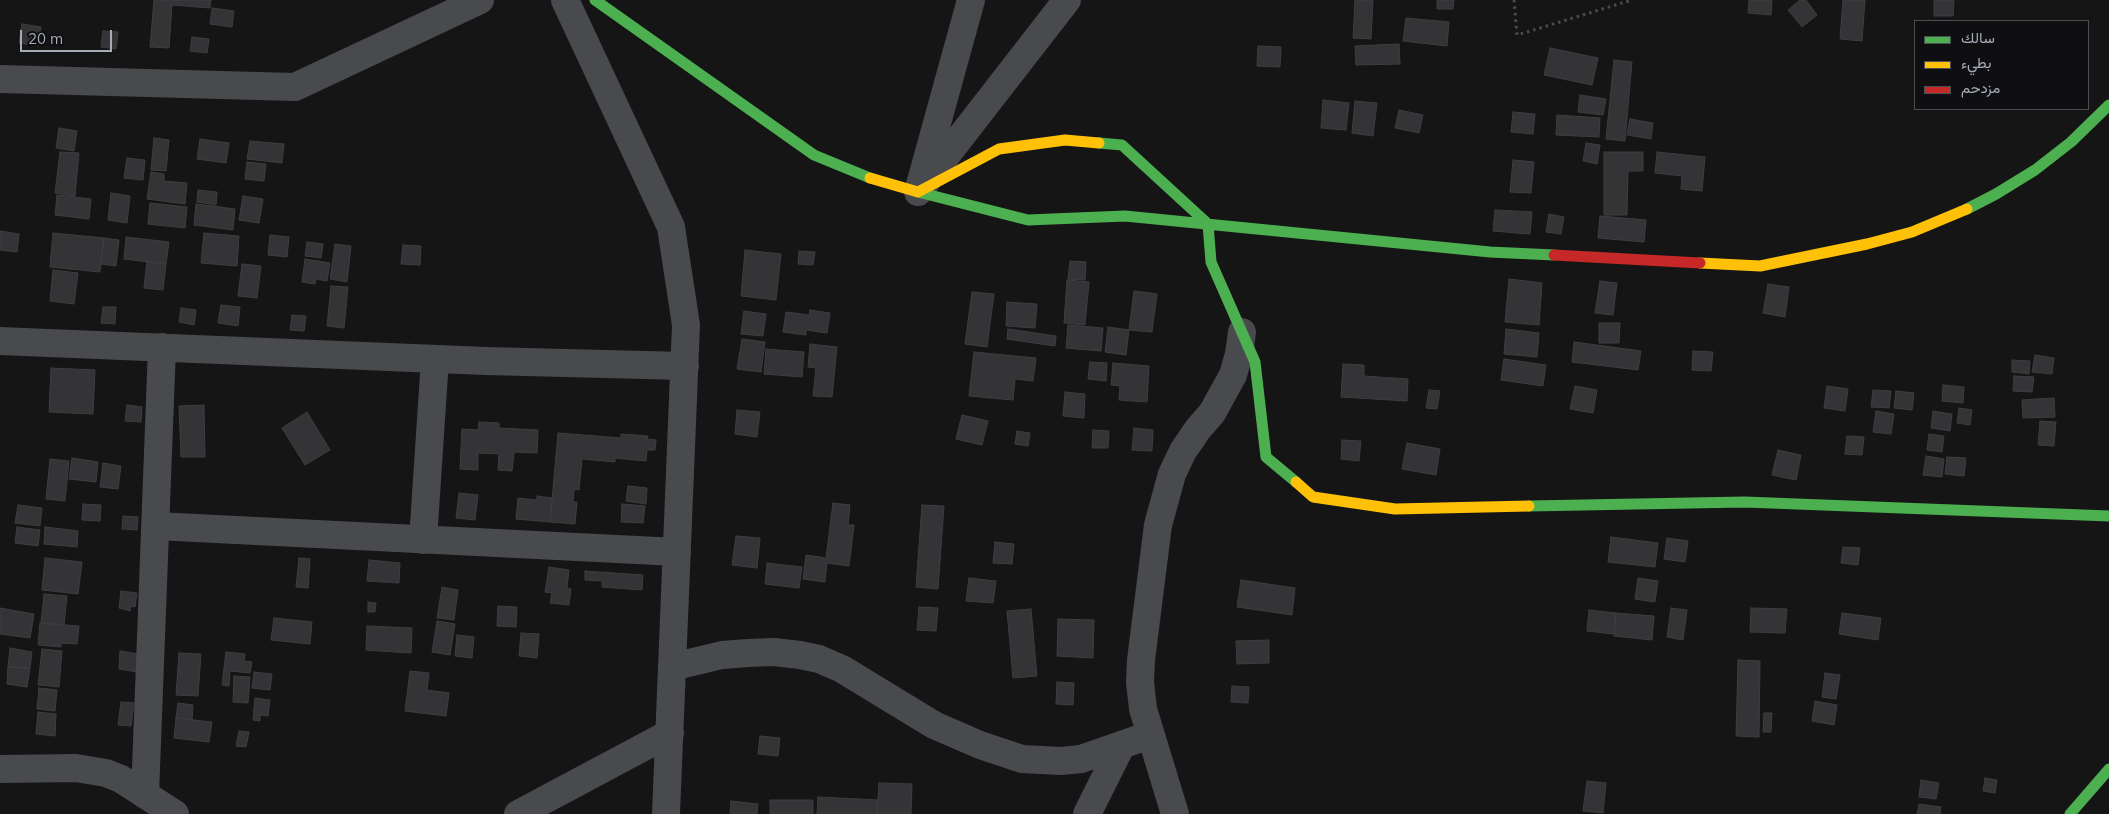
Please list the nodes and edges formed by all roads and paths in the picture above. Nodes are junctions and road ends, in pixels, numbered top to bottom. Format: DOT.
graph roads {
  1 [pos="480,0"];
  2 [pos="565,0"];
  3 [pos="595,0"];
  4 [pos="971,0"];
  5 [pos="1067,0"];
  6 [pos="1514,0"];
  7 [pos="1632,0"];
  8 [pos="0,79"];
  9 [pos="2109,105"];
  10 [pos="918,192"];
  11 [pos="1208,224"];
  12 [pos="1242,332"];
  13 [pos="0,340"];
  14 [pos="162,348"];
  15 [pos="435,358"];
  16 [pos="685,366"];
  17 [pos="2109,516"];
  18 [pos="156,526"];
  19 [pos="423,540"];
  20 [pos="677,552"];
  21 [pos="672,667"];
  22 [pos="670,733"];
  23 [pos="1150,735"];
  24 [pos="1121,746"];
  25 [pos="0,769"];
  26 [pos="2109,769"];
  27 [pos="145,794"];
  28 [pos="175,814"];
  29 [pos="518,814"];
  30 [pos="666,814"];
  31 [pos="1086,814"];
  32 [pos="1175,814"];
  33 [pos="2070,814"];
  1 -- 8 [label="street"];
  2 -- 16 [label="street"];
  3 -- 10 [label="street"];
  4 -- 10 [label="street"];
  5 -- 10 [label="street"];
  6 -- 7 [label="path"];
  9 -- 11 [label="street"];
  10 -- 11 [label="street"];
  10 -- 11 [label="street"];
  11 -- 12 [label="street"];
  12 -- 17 [label="street"];
  12 -- 23 [label="street"];
  13 -- 14 [label="street"];
  14 -- 15 [label="street"];
  14 -- 18 [label="street"];
  15 -- 16 [label="street"];
  15 -- 19 [label="street"];
  16 -- 20 [label="street"];
  18 -- 19 [label="street"];
  18 -- 27 [label="street"];
  19 -- 20 [label="street"];
  20 -- 21 [label="street"];
  21 -- 22 [label="street"];
  21 -- 24 [label="street"];
  22 -- 29 [label="street"];
  22 -- 30 [label="street"];
  23 -- 24 [label="street"];
  23 -- 32 [label="street"];
  24 -- 31 [label="street"];
  25 -- 27 [label="street"];
  26 -- 33 [label="street"];
  27 -- 28 [label="street"];
}
